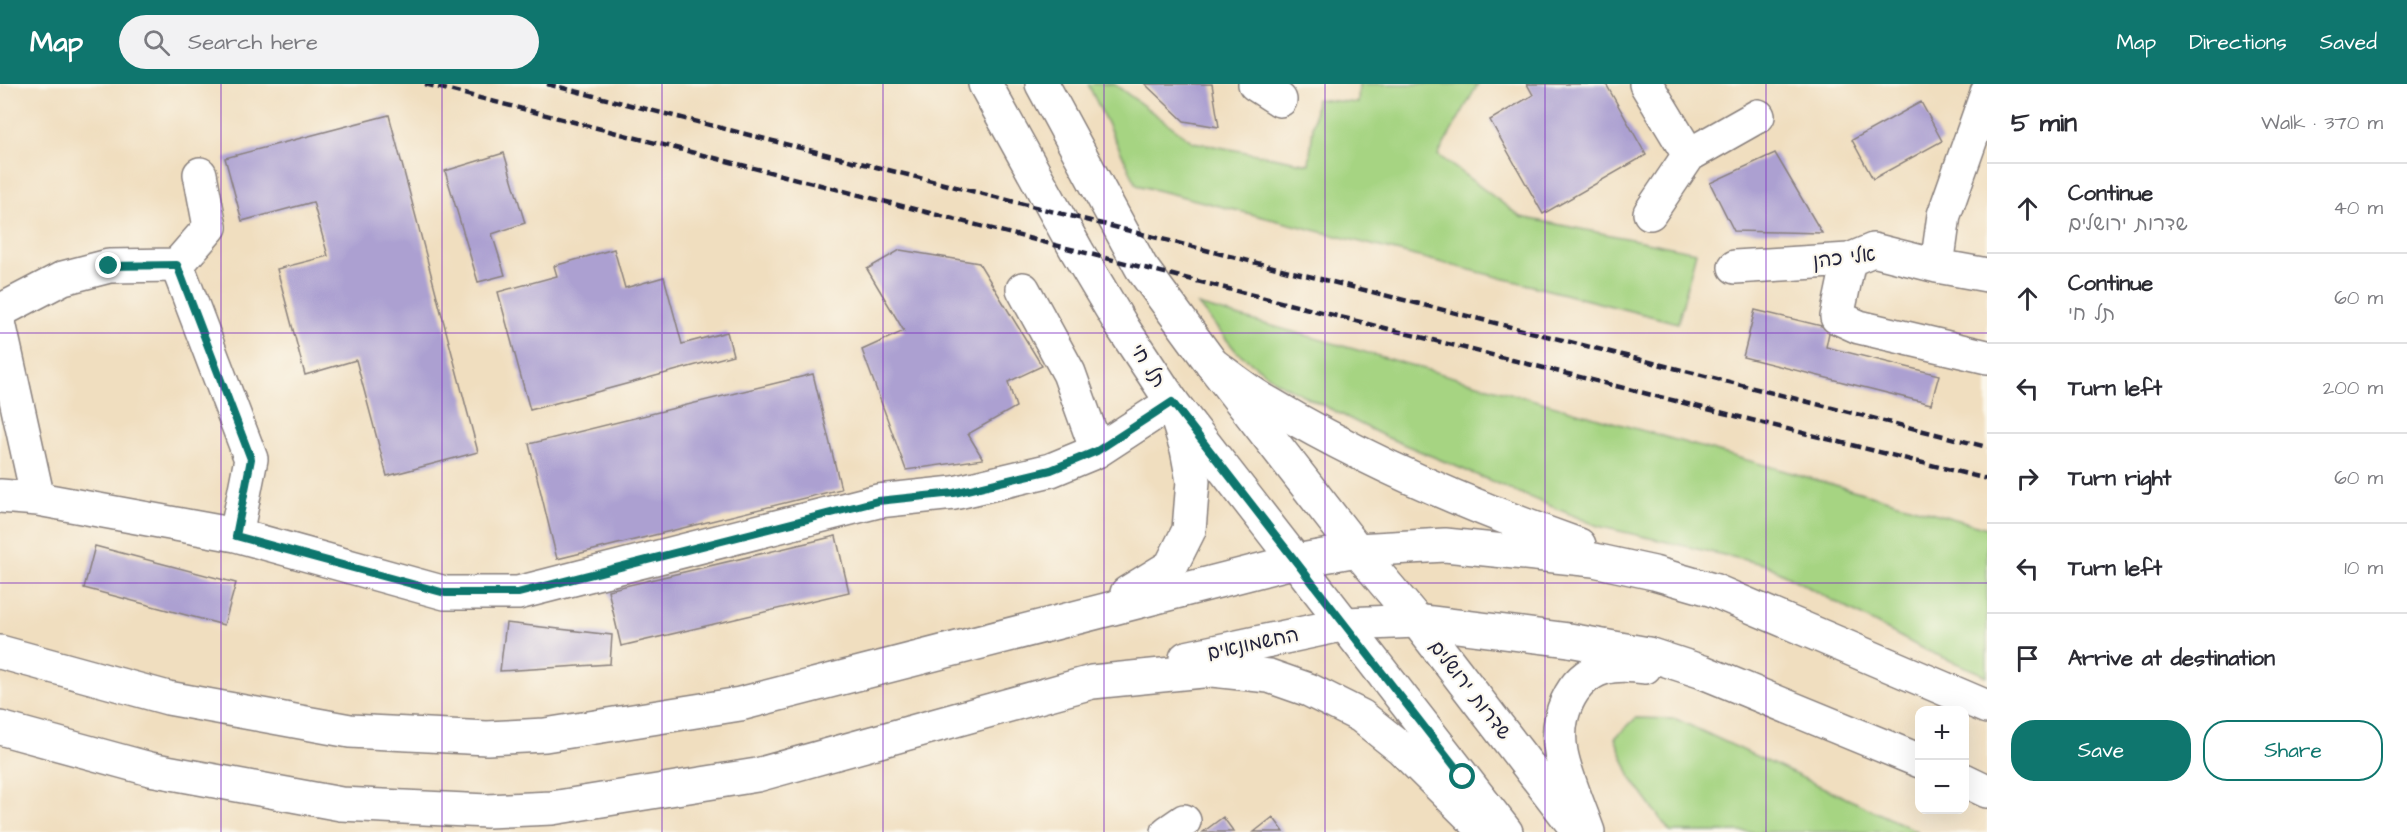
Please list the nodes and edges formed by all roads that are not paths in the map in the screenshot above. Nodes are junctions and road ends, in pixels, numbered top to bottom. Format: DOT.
graph roads {
  1 [pos="985,84"];
  2 [pos="1042,84"];
  3 [pos="1646,84"];
  4 [pos="1965,84"];
  5 [pos="1987,85"];
  6 [pos="1987,93"];
  7 [pos="1758,116"];
  8 [pos="1974,129"];
  9 [pos="1689,155"];
  10 [pos="200,174"];
  11 [pos="1650,213"];
  12 [pos="1849,260"];
  13 [pos="177,265"];
  14 [pos="1937,266"];
  15 [pos="1735,267"];
  16 [pos="1987,274"];
  17 [pos="1023,289"];
  18 [pos="0,311"];
  19 [pos="0,327"];
  20 [pos="1987,357"];
  21 [pos="1212,364"];
  22 [pos="1172,402"];
  23 [pos="1097,451"];
  24 [pos="0,496"];
  25 [pos="38,499"];
  26 [pos="236,536"];
  27 [pos="1357,550"];
  28 [pos="1296,561"];
  29 [pos="1697,586"];
  30 [pos="1417,621"];
  31 [pos="1051,622"];
  32 [pos="1346,624"];
  33 [pos="0,652"];
  34 [pos="1703,672"];
  35 [pos="1092,682"];
  36 [pos="1987,706"];
  37 [pos="0,728"];
  38 [pos="1918,760"];
  39 [pos="1969,782"];
  40 [pos="1987,791"];
  41 [pos="1486,832"];
  42 [pos="1506,832"];
  43 [pos="1579,832"];
  44 [pos="1588,832"];
  1 -- 22 [label="main road, תל חי"];
  2 -- 21 [label="main road"];
  3 -- 9 [label="main road"];
  4 -- 5 [label="main road"];
  4 -- 8 [label="main road"];
  6 -- 8 [label="main road"];
  7 -- 9 [label="main road"];
  8 -- 14 [label="main road"];
  9 -- 11 [label="main road"];
  10 -- 13 [label="main road"];
  12 -- 14 [label="main road, אלי כהן"];
  12 -- 15 [label="main road, אלי כהן"];
  12 -- 20 [label="main road"];
  13 -- 18 [label="main road"];
  13 -- 26 [label="main road"];
  14 -- 16 [label="main road, אלי כהן"];
  17 -- 23 [label="main road"];
  19 -- 25 [label="main road"];
  21 -- 27 [label="main road"];
  21 -- 29 [label="main road"];
  22 -- 23 [label="main road"];
  22 -- 28 [label="main road, תל חי"];
  22 -- 31 [label="main road"];
  23 -- 26 [label="main road"];
  24 -- 25 [label="main road"];
  25 -- 26 [label="main road"];
  27 -- 28 [label="main road"];
  27 -- 29 [label="main road"];
  27 -- 30 [label="main road, שדרות ירושלים"];
  28 -- 31 [label="main road"];
  28 -- 32 [label="main road, תל חי"];
  29 -- 36 [label="main road"];
  30 -- 32 [label="main road, החשמונאים"];
  30 -- 34 [label="main road, החשמונאים"];
  30 -- 43 [label="main road, שדרות ירושלים"];
  31 -- 33 [label="main road"];
  32 -- 35 [label="main road, החשמונאים"];
  32 -- 42 [label="main road"];
  34 -- 38 [label="main road"];
  34 -- 44 [label="main road"];
  35 -- 37 [label="main road"];
  35 -- 41 [label="main road"];
  39 -- 40 [label="main road"];
}
